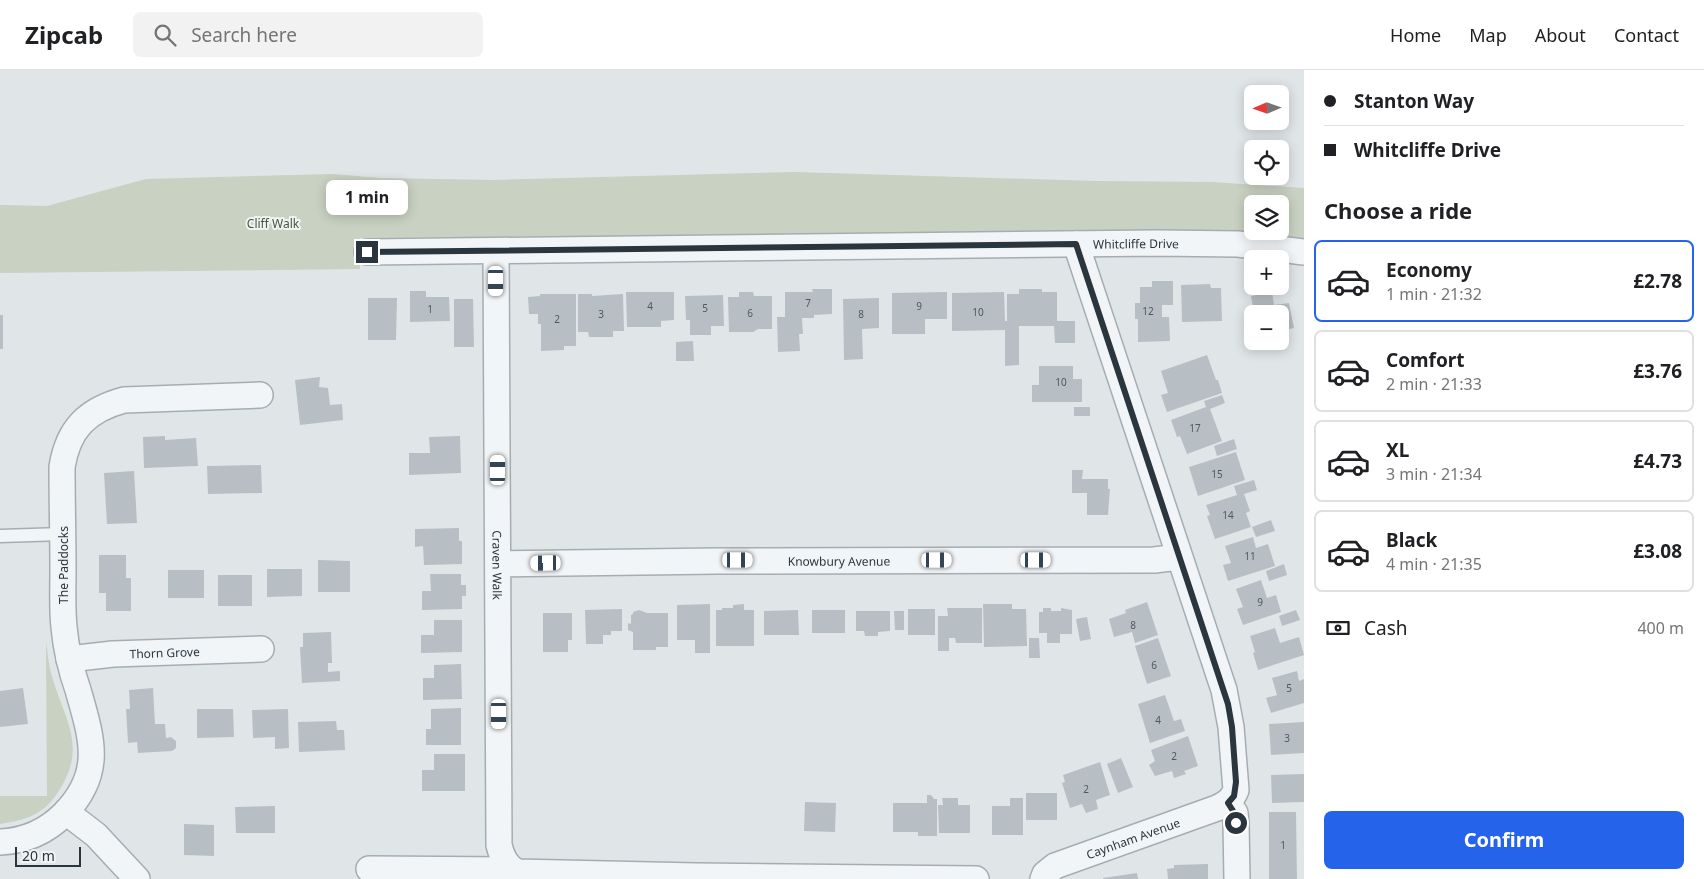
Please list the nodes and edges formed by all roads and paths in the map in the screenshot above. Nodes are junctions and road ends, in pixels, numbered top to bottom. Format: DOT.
graph roads {
  1 [pos="1076,244"];
  2 [pos="496,251"];
  3 [pos="367,252"];
  4 [pos="1304,252"];
  5 [pos="260,395"];
  6 [pos="63,534"];
  7 [pos="0,536"];
  8 [pos="1179,557"];
  9 [pos="498,564"];
  10 [pos="261,649"];
  11 [pos="69,659"];
  12 [pos="1228,803"];
  13 [pos="66,812"];
  14 [pos="0,842"];
  15 [pos="369,869"];
  16 [pos="515,871"];
  17 [pos="137,879"];
  18 [pos="976,879"];
  19 [pos="1043,879"];
  20 [pos="1237,879"];
  1 -- 2 [label="street, Whitcliffe Drive"];
  1 -- 4 [label="street, Whitcliffe Drive"];
  1 -- 8 [label="street"];
  2 -- 3 [label="street, Whitcliffe Drive"];
  2 -- 9 [label="street, Craven Walk"];
  5 -- 6 [label="street, The Paddocks"];
  6 -- 7 [label="lane"];
  6 -- 11 [label="street, The Paddocks"];
  8 -- 9 [label="street, Knowbury Avenue"];
  8 -- 12 [label="street"];
  9 -- 16 [label="street, Craven Walk"];
  10 -- 11 [label="street, Thorn Grove"];
  11 -- 13 [label="street, The Paddocks"];
  12 -- 19 [label="street, Caynham Avenue"];
  12 -- 20 [label="street"];
  13 -- 14 [label="street, The Paddocks"];
  13 -- 17 [label="street"];
  15 -- 16 [label="street"];
  16 -- 18 [label="street"];
}
